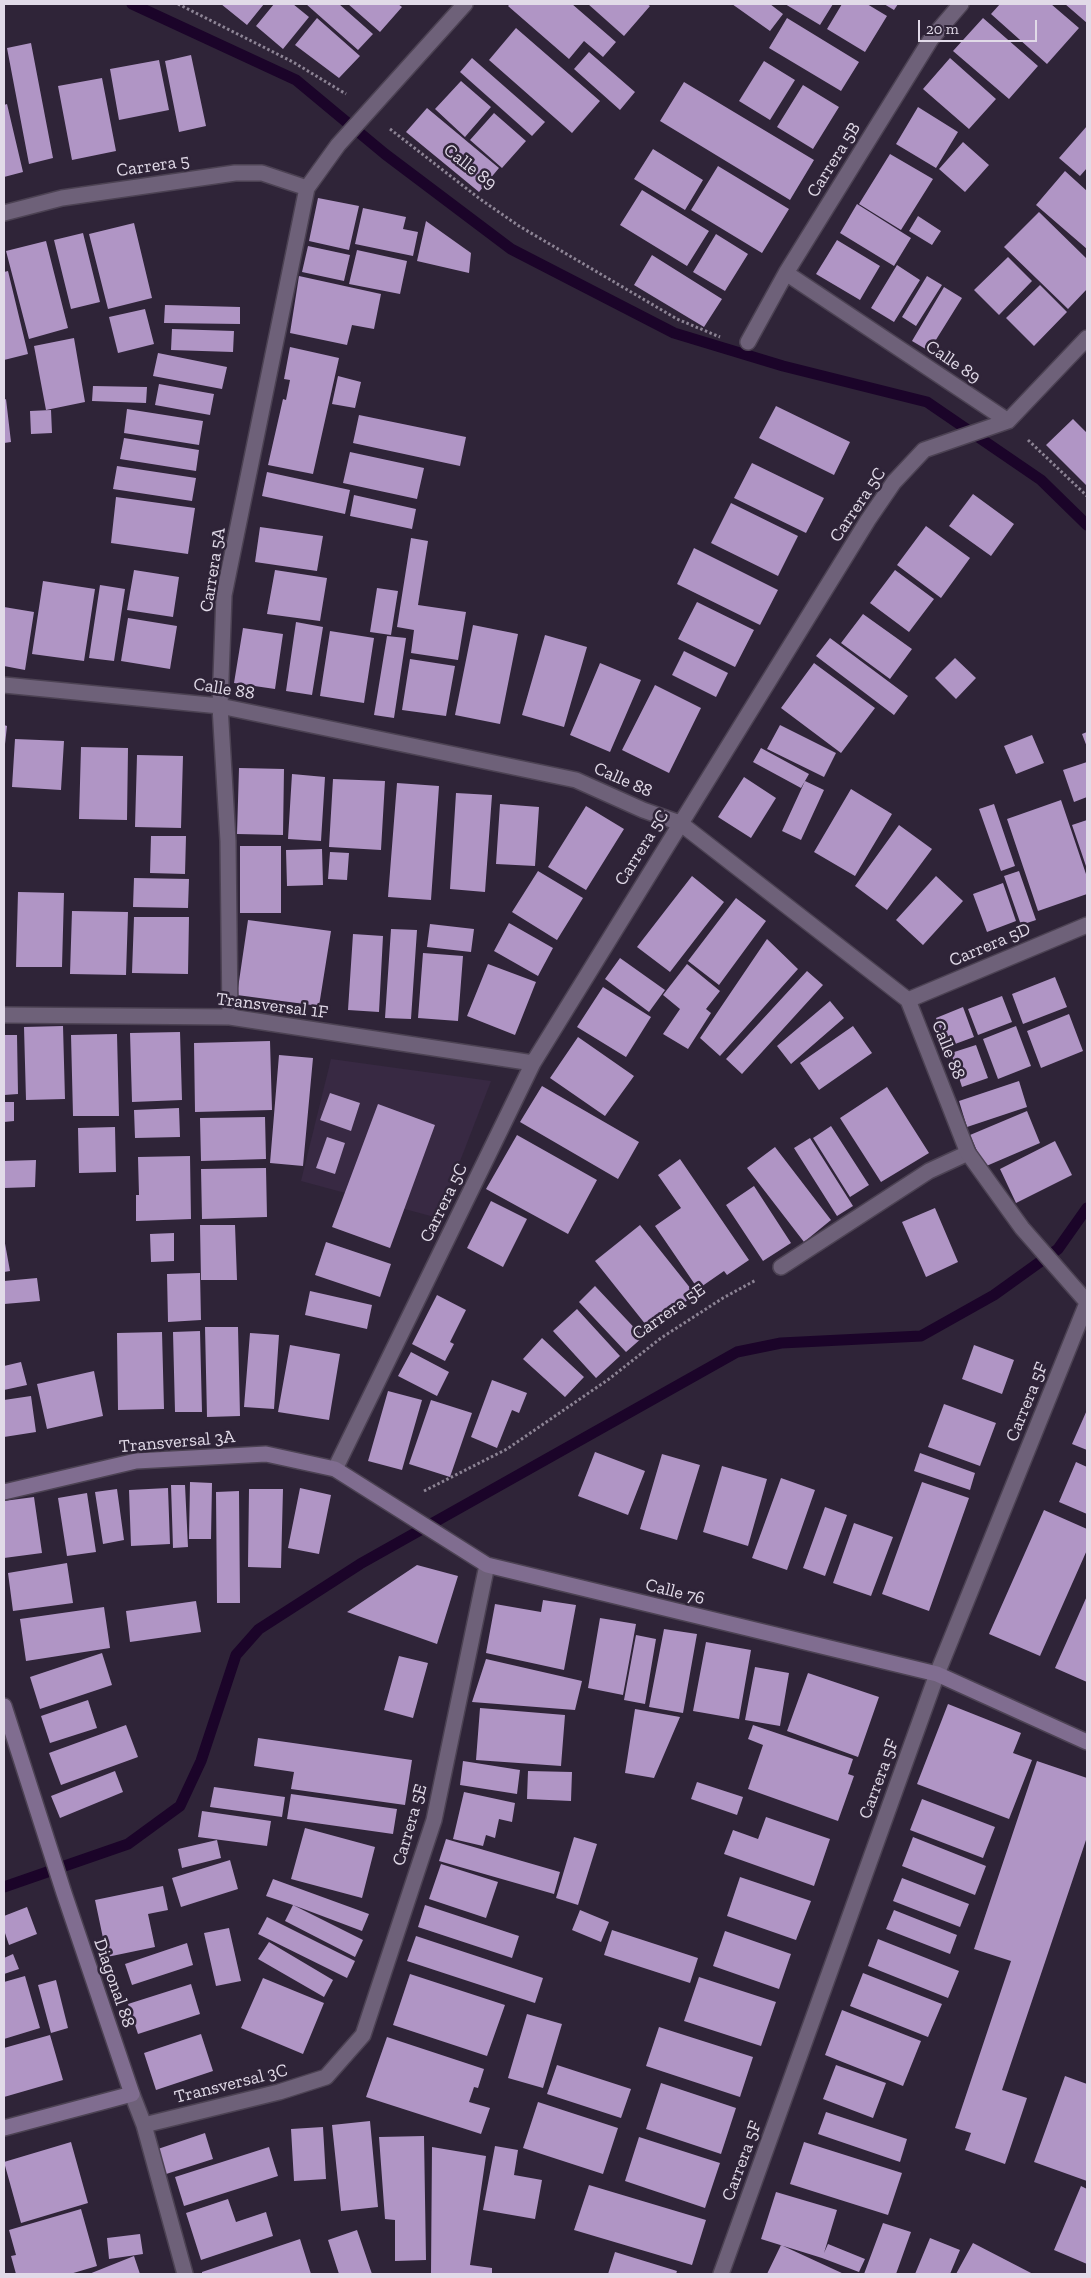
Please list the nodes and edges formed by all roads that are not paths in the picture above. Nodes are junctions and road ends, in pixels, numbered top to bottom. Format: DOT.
graph roads {
  1 [pos="465,4"];
  2 [pos="960,4"];
  3 [pos="306,188"];
  4 [pos="4,213"];
  5 [pos="786,273"];
  6 [pos="1087,338"];
  7 [pos="748,342"];
  8 [pos="1008,421"];
  9 [pos="4,685"];
  10 [pos="220,706"];
  11 [pos="680,823"];
  12 [pos="1087,925"];
  13 [pos="908,1000"];
  14 [pos="4,1014"];
  15 [pos="230,1017"];
  16 [pos="533,1063"];
  17 [pos="968,1152"];
  18 [pos="781,1267"];
  19 [pos="1087,1303"];
  20 [pos="266,1454"];
  21 [pos="335,1469"];
  22 [pos="4,1492"];
  23 [pos="487,1566"];
  24 [pos="937,1674"];
  25 [pos="4,1706"];
  26 [pos="1087,1742"];
  27 [pos="326,2077"];
  28 [pos="132,2094"];
  29 [pos="144,2125"];
  30 [pos="4,2128"];
  31 [pos="185,2274"];
  32 [pos="721,2274"];
  1 -- 3 [label="street, Carrera 5A"];
  2 -- 5 [label="street, Carrera 5B"];
  3 -- 4 [label="street, Carrera 5"];
  3 -- 10 [label="street, Carrera 5A"];
  5 -- 7 [label="street, Carrera 5B"];
  5 -- 8 [label="street, Calle 89"];
  6 -- 8 [label="street, Carrera 5C"];
  8 -- 11 [label="street, Carrera 5C"];
  9 -- 10 [label="street, Calle 88"];
  10 -- 11 [label="street, Calle 88"];
  10 -- 15 [label="street, Carrera 5A"];
  11 -- 13 [label="street, Calle 88"];
  11 -- 16 [label="street, Carrera 5C"];
  12 -- 13 [label="street, Carrera 5D"];
  13 -- 17 [label="street, Calle 88"];
  14 -- 15 [label="street, Transversal 1F"];
  15 -- 16 [label="street, Transversal 1F"];
  16 -- 21 [label="street, Carrera 5C"];
  17 -- 18 [label="street"];
  17 -- 19 [label="street, Calle 88"];
  19 -- 24 [label="street, Carrera 5F"];
  20 -- 21 [label="street, Calle 76"];
  20 -- 22 [label="street, Transversal 3A"];
  21 -- 23 [label="street, Calle 76"];
  23 -- 24 [label="street, Calle 76"];
  23 -- 27 [label="street, Carrera 5E"];
  24 -- 26 [label="street, Calle 76"];
  24 -- 32 [label="street, Carrera 5F"];
  25 -- 28 [label="street, Diagonal 88"];
  27 -- 29 [label="street, Transversal 3C"];
  28 -- 29 [label="street, Diagonal 88"];
  28 -- 30 [label="street"];
  29 -- 31 [label="street, Diagonal 88"];
}
